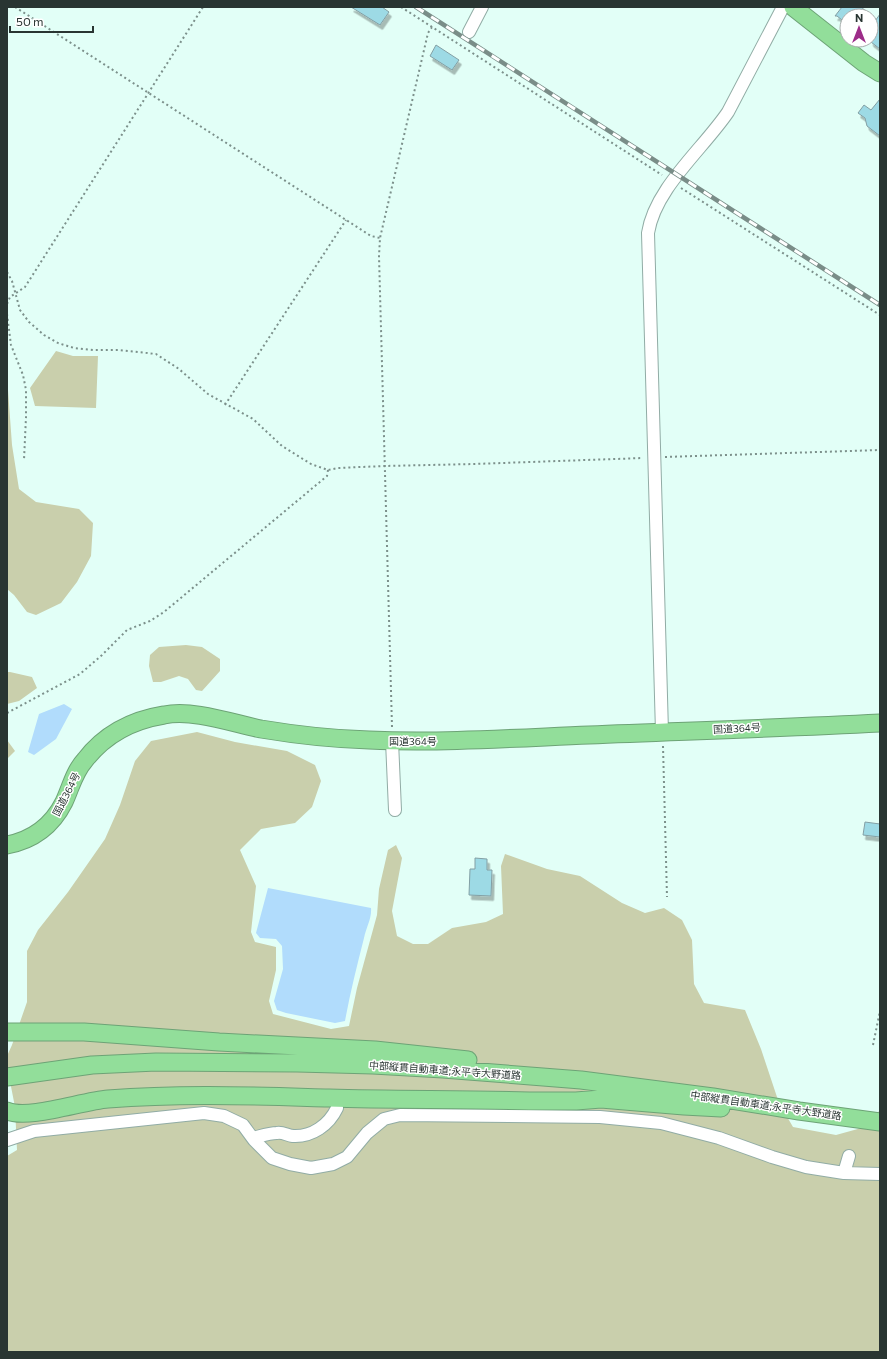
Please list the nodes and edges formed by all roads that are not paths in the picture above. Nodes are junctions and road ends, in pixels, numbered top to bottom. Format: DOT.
graph roads {
  1 [pos="482,7"];
  2 [pos="783,7"];
  3 [pos="793,7"];
  4 [pos="469,32"];
  5 [pos="880,73"];
  6 [pos="880,723"];
  7 [pos="662,732"];
  8 [pos="392,741"];
  9 [pos="394,810"];
  10 [pos="7,845"];
  11 [pos="7,1032"];
  12 [pos="374,1058"];
  13 [pos="11,1076"];
  14 [pos="336,1108"];
  15 [pos="7,1111"];
  16 [pos="799,1111"];
  17 [pos="880,1122"];
  18 [pos="253,1138"];
  19 [pos="7,1140"];
  20 [pos="849,1156"];
  21 [pos="844,1173"];
  22 [pos="880,1174"];
  1 -- 4 [label="street"];
  2 -- 7 [label="street"];
  3 -- 5 [label="highway"];
  6 -- 7 [label="highway, 国道364号"];
  7 -- 8 [label="highway, 国道364号"];
  8 -- 9 [label="street"];
  8 -- 10 [label="highway, 国道364号"];
  11 -- 12 [label="highway"];
  12 -- 13 [label="highway, 中部縦貫自動車道;永平寺大野道路"];
  12 -- 16 [label="highway, 中部縦貫自動車道;永平寺大野道路"];
  14 -- 18 [label="street"];
  15 -- 16 [label="highway"];
  16 -- 17 [label="highway, 中部縦貫自動車道;永平寺大野道路"];
  18 -- 19 [label="street"];
  18 -- 21 [label="street"];
  20 -- 21 [label="street"];
  21 -- 22 [label="street"];
}
